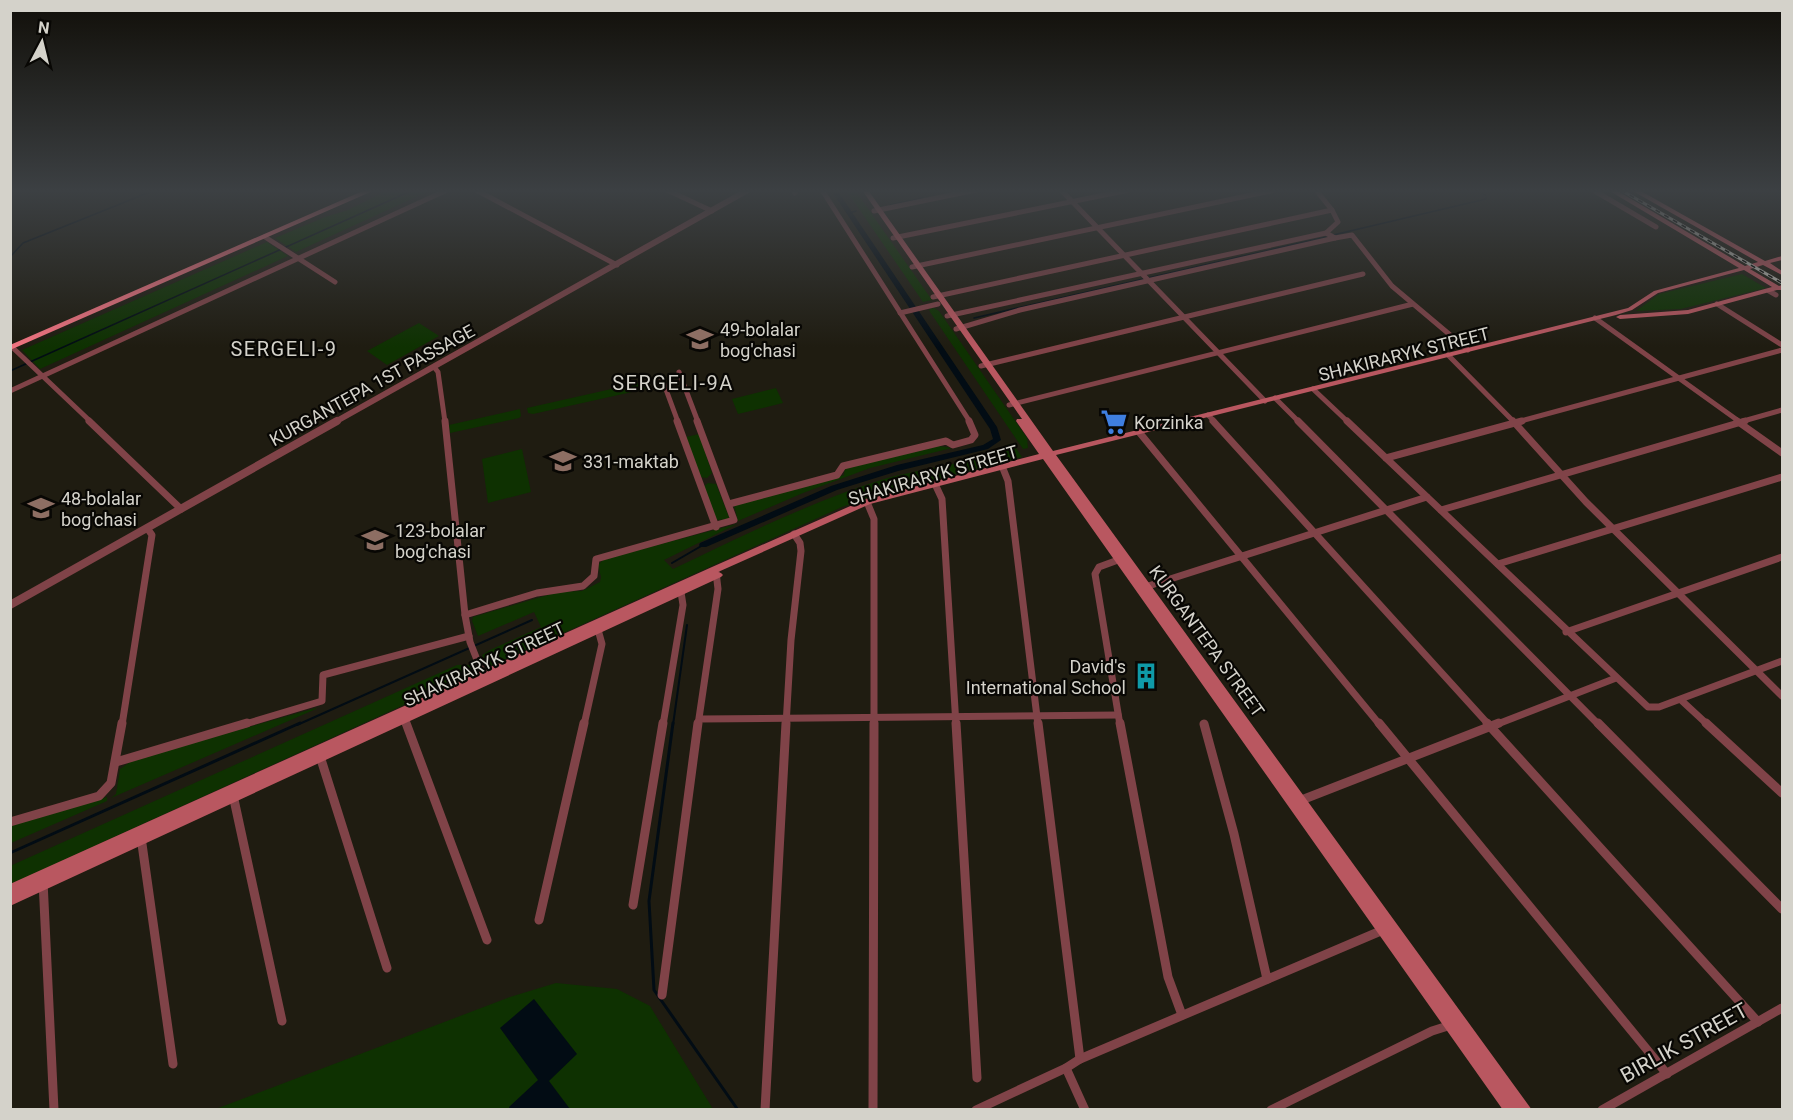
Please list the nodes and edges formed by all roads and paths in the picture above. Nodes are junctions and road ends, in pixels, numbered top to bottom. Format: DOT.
graph roads {
  1 [pos="247,242"];
  2 [pos="253,242"];
  3 [pos="274,242"];
  4 [pos="334,242"];
  5 [pos="574,242"];
  6 [pos="657,242"];
  7 [pos="855,242"];
  8 [pos="899,242"];
  9 [pos="1029,242"];
  10 [pos="1112,242"];
  11 [pos="1184,242"];
  12 [pos="1284,242"];
  13 [pos="1316,242"];
  14 [pos="1358,242"];
  15 [pos="1701,242"];
  16 [pos="1727,242"];
  17 [pos="1125,255"];
  18 [pos="300,258"];
  19 [pos="1782,258"];
  20 [pos="1764,263"];
  21 [pos="617,265"];
  22 [pos="915,266"];
  23 [pos="1747,269"];
  24 [pos="1782,273"];
  25 [pos="1142,274"];
  26 [pos="1363,274"];
  27 [pos="1149,280"];
  28 [pos="335,282"];
  29 [pos="1778,290"];
  30 [pos="936,296"];
  31 [pos="939,304"];
  32 [pos="1413,304"];
  33 [pos="1718,304"];
  34 [pos="900,313"];
  35 [pos="950,315"];
  36 [pos="1184,317"];
  37 [pos="1598,320"];
  38 [pos="959,328"];
  39 [pos="1782,345"];
  40 [pos="11,346"];
  41 [pos="1468,350"];
  42 [pos="1782,350"];
  43 [pos="1218,352"];
  44 [pos="1451,357"];
  45 [pos="984,365"];
  46 [pos="434,367"];
  47 [pos="679,372"];
  48 [pos="661,376"];
  49 [pos="42,377"];
  50 [pos="1678,378"];
  51 [pos="10,391"];
  52 [pos="1315,391"];
  53 [pos="1277,400"];
  54 [pos="1265,401"];
  55 [pos="1012,404"];
  56 [pos="1782,410"];
  57 [pos="1210,417"];
  58 [pos="1739,422"];
  59 [pos="1517,423"];
  60 [pos="1141,434"];
  61 [pos="1782,453"];
  62 [pos="1049,457"];
  63 [pos="1386,458"];
  64 [pos="1003,468"];
  65 [pos="1560,475"];
  66 [pos="1782,477"];
  67 [pos="936,486"];
  68 [pos="1427,497"];
  69 [pos="729,504"];
  70 [pos="868,505"];
  71 [pos="181,509"];
  72 [pos="1441,510"];
  73 [pos="1385,511"];
  74 [pos="716,527"];
  75 [pos="147,528"];
  76 [pos="1615,529"];
  77 [pos="1316,534"];
  78 [pos="795,536"];
  79 [pos="1782,557"];
  80 [pos="1241,558"];
  81 [pos="1118,560"];
  82 [pos="1498,564"];
  83 [pos="716,572"];
  84 [pos="1143,587"];
  85 [pos="681,592"];
  86 [pos="1680,593"];
  87 [pos="10,605"];
  88 [pos="465,615"];
  89 [pos="597,627"];
  90 [pos="1566,632"];
  91 [pos="469,639"];
  92 [pos="1782,661"];
  93 [pos="1757,672"];
  94 [pos="483,675"];
  95 [pos="1616,678"];
  96 [pos="1570,696"];
  97 [pos="1782,696"];
  98 [pos="1681,700"];
  99 [pos="403,715"];
  100 [pos="1118,715"];
  101 [pos="1036,716"];
  102 [pos="872,717"];
  103 [pos="957,717"];
  104 [pos="787,718"];
  105 [pos="700,719"];
  106 [pos="1204,724"];
  107 [pos="1490,727"];
  108 [pos="319,754"];
  109 [pos="1407,759"];
  110 [pos="116,762"];
  111 [pos="1782,793"];
  112 [pos="232,794"];
  113 [pos="1297,802"];
  114 [pos="10,822"];
  115 [pos="140,836"];
  116 [pos="43,880"];
  117 [pos="10,891"];
  118 [pos="10,900"];
  119 [pos="633,905"];
  120 [pos="1782,909"];
  121 [pos="539,920"];
  122 [pos="1383,930"];
  123 [pos="487,940"];
  124 [pos="387,968"];
  125 [pos="1267,979"];
  126 [pos="662,995"];
  127 [pos="1782,1008"];
  128 [pos="1182,1015"];
  129 [pos="282,1021"];
  130 [pos="1758,1022"];
  131 [pos="1451,1025"];
  132 [pos="1080,1059"];
  133 [pos="173,1064"];
  134 [pos="1066,1068"];
  135 [pos="1667,1074"];
  136 [pos="977,1078"];
  137 [pos="54,1110"];
  138 [pos="765,1110"];
  139 [pos="873,1110"];
  140 [pos="976,1110"];
  141 [pos="1085,1110"];
  142 [pos="1271,1110"];
  143 [pos="1511,1110"];
  144 [pos="1525,1110"];
  145 [pos="1602,1110"];
  1 -- 40 [label="highway"];
  2 -- 40 [label="highway"];
  3 -- 18 [label="street"];
  4 -- 18 [label="street"];
  5 -- 21 [label="street"];
  6 -- 21 [label="street, KURGANTEPA 1ST PASSAGE"];
  7 -- 34 [label="street"];
  8 -- 22 [label="main road, KURGANTEPA STREET"];
  9 -- 22 [label="street"];
  10 -- 17 [label="street"];
  11 -- 17 [label="street"];
  12 -- 25 [label="street"];
  13 -- 27 [label="street"];
  14 -- 32 [label="street"];
  15 -- 23 [label="main road"];
  16 -- 20 [label="main road"];
  17 -- 25 [label="street"];
  17 -- 30 [label="street"];
  18 -- 28 [label="street"];
  18 -- 49 [label="street"];
  19 -- 20 [label="main road, SHAKIRARYK STREET"];
  20 -- 23 [label="main road, SHAKIRARYK STREET"];
  20 -- 24 [label="main road"];
  21 -- 46 [label="street, KURGANTEPA 1ST PASSAGE"];
  22 -- 30 [label="main road, KURGANTEPA STREET"];
  23 -- 29 [label="main road"];
  23 -- 37 [label="main road, SHAKIRARYK STREET"];
  25 -- 27 [label="street"];
  25 -- 35 [label="street"];
  26 -- 36 [label="street"];
  27 -- 36 [label="street"];
  27 -- 38 [label="street"];
  29 -- 33 [label="main road, SHAKIRARYK STREET"];
  30 -- 31 [label="main road, KURGANTEPA STREET"];
  30 -- 35 [label="main road, KURGANTEPA STREET"];
  31 -- 34 [label="street"];
  31 -- 35 [label="main road, KURGANTEPA STREET"];
  32 -- 41 [label="street"];
  32 -- 43 [label="street"];
  33 -- 37 [label="main road, SHAKIRARYK STREET"];
  33 -- 39 [label="street"];
  34 -- 69 [label="street"];
  35 -- 38 [label="main road, KURGANTEPA STREET"];
  36 -- 43 [label="street"];
  36 -- 45 [label="street"];
  37 -- 41 [label="main road, SHAKIRARYK STREET"];
  37 -- 44 [label="main road, SHAKIRARYK STREET"];
  37 -- 50 [label="street"];
  38 -- 45 [label="main road, KURGANTEPA STREET"];
  40 -- 49 [label="street"];
  41 -- 44 [label="main road, SHAKIRARYK STREET"];
  42 -- 50 [label="street"];
  43 -- 54 [label="street"];
  43 -- 55 [label="street"];
  44 -- 52 [label="main road, SHAKIRARYK STREET"];
  44 -- 59 [label="street"];
  45 -- 55 [label="main road, KURGANTEPA STREET"];
  46 -- 71 [label="street, KURGANTEPA 1ST PASSAGE"];
  46 -- 88 [label="street"];
  47 -- 69 [label="street"];
  48 -- 74 [label="street"];
  49 -- 51 [label="street"];
  49 -- 71 [label="street"];
  50 -- 58 [label="street"];
  50 -- 59 [label="street"];
  52 -- 53 [label="main road, SHAKIRARYK STREET"];
  52 -- 63 [label="street"];
  53 -- 54 [label="main road, SHAKIRARYK STREET"];
  53 -- 57 [label="main road, SHAKIRARYK STREET"];
  53 -- 73 [label="street"];
  54 -- 57 [label="main road, SHAKIRARYK STREET"];
  55 -- 62 [label="main road, KURGANTEPA STREET"];
  56 -- 58 [label="street"];
  57 -- 60 [label="main road, SHAKIRARYK STREET"];
  57 -- 77 [label="street"];
  58 -- 61 [label="street"];
  58 -- 65 [label="street"];
  59 -- 63 [label="street"];
  59 -- 65 [label="street"];
  60 -- 62 [label="main road, SHAKIRARYK STREET"];
  60 -- 80 [label="street"];
  62 -- 64 [label="main road, SHAKIRARYK STREET"];
  62 -- 81 [label="main road, KURGANTEPA STREET"];
  62 -- 84 [label="main road, KURGANTEPA STREET"];
  63 -- 68 [label="street"];
  64 -- 67 [label="main road, SHAKIRARYK STREET"];
  64 -- 101 [label="street"];
  65 -- 72 [label="street"];
  65 -- 76 [label="street"];
  66 -- 76 [label="street"];
  67 -- 70 [label="main road, SHAKIRARYK STREET"];
  67 -- 103 [label="street"];
  68 -- 72 [label="street"];
  68 -- 73 [label="street"];
  69 -- 74 [label="street"];
  70 -- 78 [label="main road, SHAKIRARYK STREET"];
  70 -- 102 [label="street"];
  71 -- 75 [label="street, KURGANTEPA 1ST PASSAGE"];
  72 -- 82 [label="street"];
  73 -- 77 [label="street"];
  73 -- 96 [label="street"];
  74 -- 88 [label="street"];
  75 -- 87 [label="street, KURGANTEPA 1ST PASSAGE"];
  75 -- 110 [label="street"];
  76 -- 82 [label="street"];
  76 -- 86 [label="street"];
  77 -- 80 [label="street"];
  77 -- 107 [label="street"];
  78 -- 83 [label="main road, SHAKIRARYK STREET"];
  78 -- 104 [label="street"];
  79 -- 86 [label="street"];
  80 -- 84 [label="street"];
  80 -- 109 [label="street"];
  81 -- 84 [label="main road, KURGANTEPA STREET"];
  81 -- 100 [label="street"];
  82 -- 90 [label="street"];
  83 -- 85 [label="main road, SHAKIRARYK STREET"];
  83 -- 89 [label="main road, SHAKIRARYK STREET"];
  83 -- 105 [label="street"];
  84 -- 113 [label="main road, KURGANTEPA STREET"];
  85 -- 89 [label="main road, SHAKIRARYK STREET"];
  85 -- 119 [label="street"];
  86 -- 90 [label="street"];
  86 -- 93 [label="street"];
  88 -- 91 [label="street"];
  89 -- 94 [label="main road, SHAKIRARYK STREET"];
  89 -- 99 [label="main road, SHAKIRARYK STREET"];
  89 -- 121 [label="street"];
  90 -- 95 [label="street"];
  91 -- 94 [label="street"];
  91 -- 110 [label="street"];
  92 -- 93 [label="street"];
  93 -- 97 [label="street"];
  93 -- 98 [label="street"];
  94 -- 99 [label="main road, SHAKIRARYK STREET"];
  95 -- 96 [label="street"];
  95 -- 98 [label="street"];
  96 -- 107 [label="street"];
  96 -- 120 [label="street"];
  98 -- 111 [label="street"];
  99 -- 108 [label="main road, SHAKIRARYK STREET"];
  99 -- 123 [label="street"];
  100 -- 101 [label="street"];
  100 -- 128 [label="street"];
  101 -- 103 [label="street"];
  101 -- 132 [label="street"];
  102 -- 103 [label="street"];
  102 -- 104 [label="street"];
  102 -- 139 [label="street"];
  103 -- 136 [label="street"];
  104 -- 105 [label="street"];
  104 -- 138 [label="street"];
  105 -- 126 [label="street"];
  106 -- 125 [label="street"];
  107 -- 109 [label="street"];
  107 -- 130 [label="street"];
  108 -- 112 [label="main road, SHAKIRARYK STREET"];
  108 -- 124 [label="street"];
  109 -- 113 [label="street"];
  109 -- 135 [label="street"];
  110 -- 114 [label="street"];
  112 -- 115 [label="main road, SHAKIRARYK STREET"];
  112 -- 129 [label="street"];
  113 -- 122 [label="main road, KURGANTEPA STREET"];
  113 -- 144 [label="main road, KURGANTEPA STREET"];
  115 -- 116 [label="main road, SHAKIRARYK STREET"];
  115 -- 133 [label="street"];
  116 -- 117 [label="main road, SHAKIRARYK STREET"];
  116 -- 118 [label="main road, SHAKIRARYK STREET"];
  116 -- 137 [label="street"];
  122 -- 125 [label="street"];
  122 -- 131 [label="main road, KURGANTEPA STREET"];
  125 -- 128 [label="street"];
  127 -- 130 [label="street, BIRLIK STREET"];
  128 -- 132 [label="street"];
  130 -- 135 [label="street, BIRLIK STREET"];
  131 -- 142 [label="street"];
  131 -- 143 [label="main road, KURGANTEPA STREET"];
  132 -- 134 [label="street"];
  134 -- 140 [label="street"];
  134 -- 141 [label="street"];
  135 -- 145 [label="street, BIRLIK STREET"];
}
